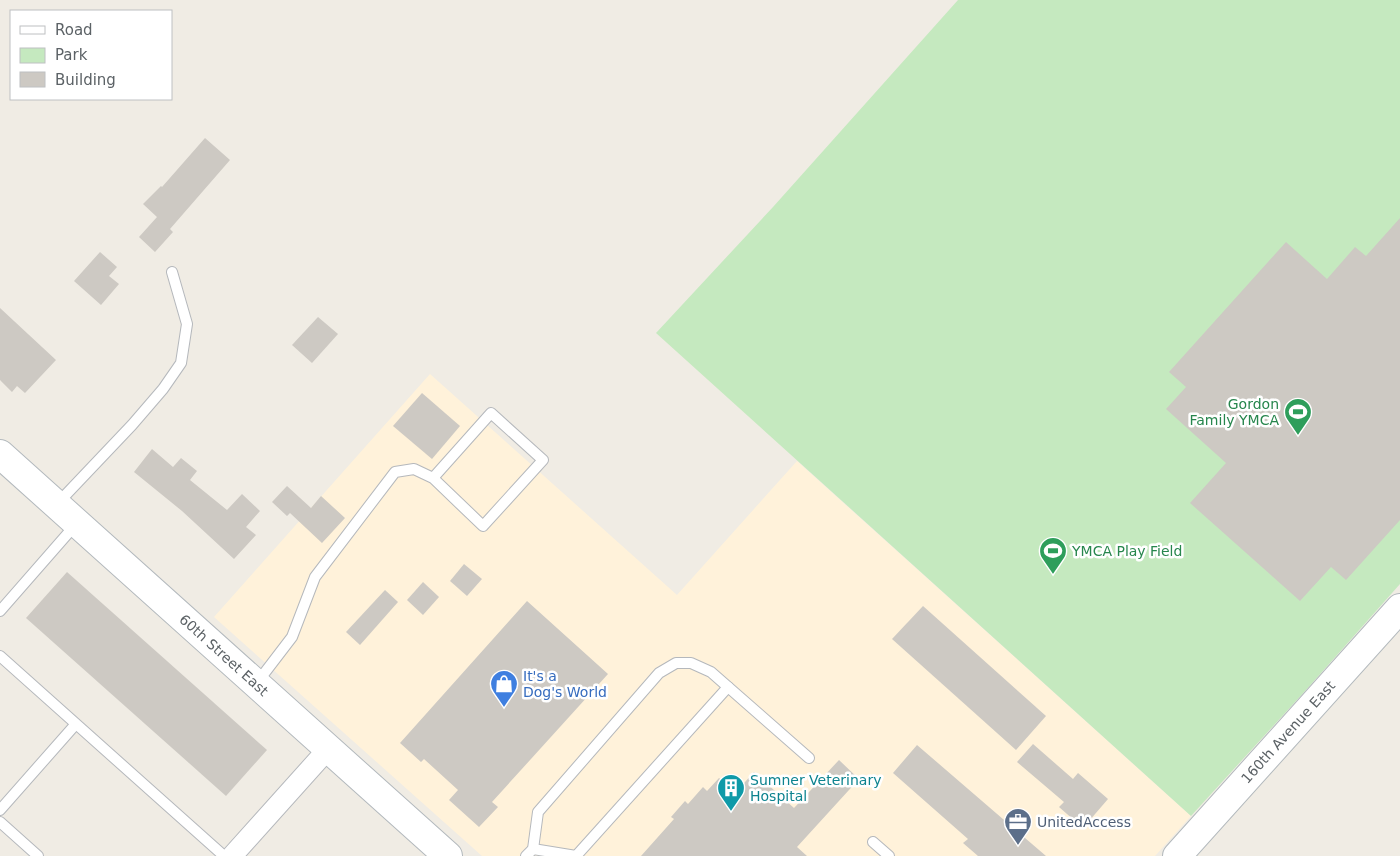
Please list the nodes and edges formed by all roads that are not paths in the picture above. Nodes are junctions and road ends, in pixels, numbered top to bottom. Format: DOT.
graph roads {
  1 [pos="172,272"];
  2 [pos="0,454"];
  3 [pos="433,478"];
  4 [pos="56,505"];
  5 [pos="77,523"];
  6 [pos="1400,608"];
  7 [pos="0,611"];
  8 [pos="0,656"];
  9 [pos="256,684"];
  10 [pos="728,687"];
  11 [pos="75,725"];
  12 [pos="328,748"];
  13 [pos="809,758"];
  14 [pos="0,810"];
  15 [pos="0,822"];
  16 [pos="873,842"];
  17 [pos="530,852"];
  18 [pos="38,856"];
  19 [pos="224,856"];
  20 [pos="232,856"];
  21 [pos="448,856"];
  22 [pos="889,856"];
  23 [pos="1177,856"];
  1 -- 4 [label="lane"];
  2 -- 4 [label="street, 60th Street East"];
  3 -- 3 [label="lane"];
  3 -- 9 [label="lane"];
  4 -- 5 [label="street, 60th Street East"];
  5 -- 7 [label="lane"];
  5 -- 9 [label="street, 60th Street East"];
  6 -- 23 [label="street, 160th Avenue East"];
  8 -- 11 [label="lane"];
  9 -- 12 [label="street, 60th Street East"];
  10 -- 13 [label="lane"];
  10 -- 17 [label="lane"];
  10 -- 17 [label="lane"];
  11 -- 14 [label="lane"];
  11 -- 19 [label="lane"];
  12 -- 20 [label="street"];
  12 -- 21 [label="street, 60th Street East"];
  15 -- 18 [label="lane"];
  16 -- 22 [label="lane"];
}
